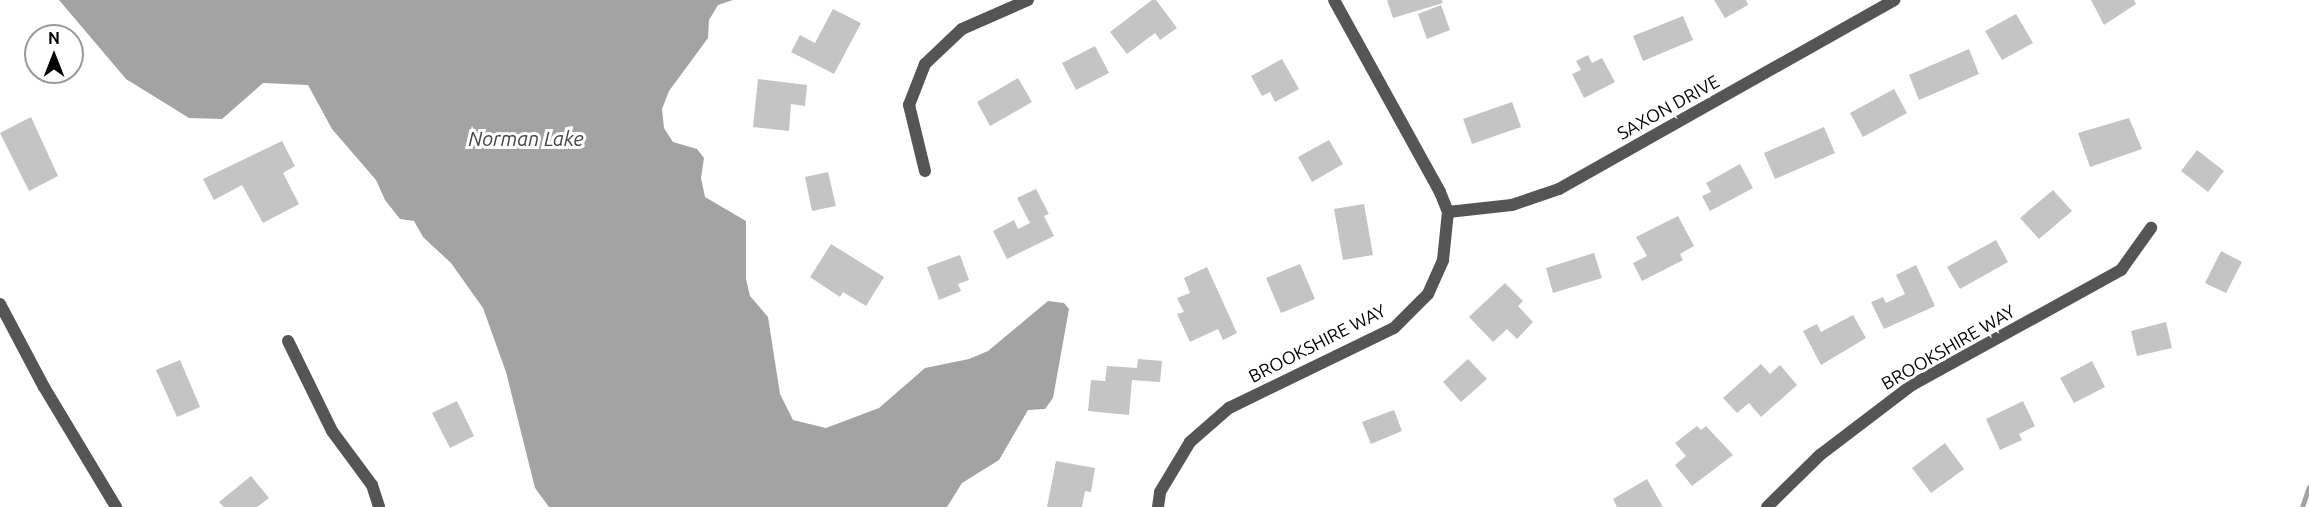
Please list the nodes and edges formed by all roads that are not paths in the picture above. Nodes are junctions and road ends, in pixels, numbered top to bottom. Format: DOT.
graph roads {
  1 [pos="1028,0"];
  2 [pos="1334,0"];
  3 [pos="1894,0"];
  4 [pos="925,171"];
  5 [pos="1448,212"];
  6 [pos="2151,228"];
  7 [pos="0,304"];
  8 [pos="288,341"];
  9 [pos="116,507"];
  10 [pos="379,507"];
  11 [pos="1158,507"];
  12 [pos="1767,507"];
  1 -- 4 [label="street"];
  2 -- 5 [label="street"];
  3 -- 5 [label="street, SAXON DRIVE"];
  5 -- 11 [label="street, BROOKSHIRE WAY"];
  6 -- 12 [label="street, BROOKSHIRE WAY"];
  7 -- 9 [label="street"];
  8 -- 10 [label="street"];
}
